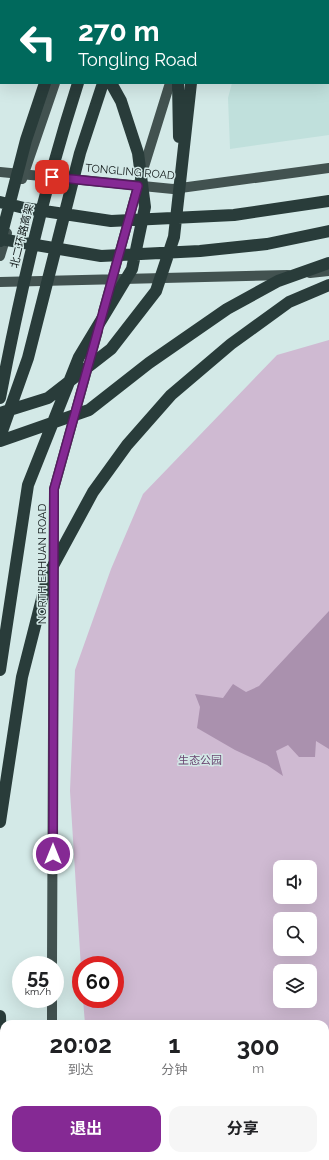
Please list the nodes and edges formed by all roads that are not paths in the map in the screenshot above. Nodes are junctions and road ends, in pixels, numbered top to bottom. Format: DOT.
graph roads {
  1 [pos="45,84"];
  2 [pos="55,84"];
  3 [pos="78,84"];
  4 [pos="103,84"];
  5 [pos="112,84"];
  6 [pos="170,84"];
  7 [pos="178,84"];
  8 [pos="191,84"];
  9 [pos="329,168"];
  10 [pos="0,172"];
  11 [pos="24,174"];
  12 [pos="138,186"];
  13 [pos="329,200"];
  14 [pos="0,202"];
  15 [pos="179,202"];
  16 [pos="329,231"];
  17 [pos="0,240"];
  18 [pos="0,256"];
  19 [pos="329,262"];
  20 [pos="329,271"];
  21 [pos="112,279"];
  22 [pos="0,282"];
  23 [pos="329,285"];
  24 [pos="0,398"];
  25 [pos="0,413"];
  26 [pos="0,437"];
  27 [pos="0,441"];
  28 [pos="0,670"];
  29 [pos="0,822"];
  30 [pos="52,956"];
  31 [pos="52,1008"];
  32 [pos="52,1020"];
  1 -- 17 [label="highway, 北二环路高架, bridge"];
  2 -- 11 [label="main road"];
  3 -- 24 [label="highway, 北二环路高架, bridge"];
  4 -- 26 [label="highway, bridge"];
  5 -- 28 [label="highway, bridge"];
  6 -- 12 [label="main road, NORTH ERHUAN ROAD"];
  7 -- 15 [label="highway, bridge"];
  8 -- 15 [label="highway, bridge"];
  9 -- 12 [label="main road, TONGLING ROAD"];
  10 -- 11 [label="main road, TONGLING ROAD"];
  11 -- 12 [label="main road, TONGLING ROAD"];
  11 -- 18 [label="main road"];
  12 -- 21 [label="main road, NORTH ERHUAN ROAD"];
  13 -- 14 [label="highway, bridge"];
  15 -- 25 [label="highway, bridge"];
  16 -- 17 [label="highway, bridge"];
  19 -- 27 [label="highway, bridge"];
  20 -- 21 [label="main road"];
  21 -- 22 [label="main road"];
  21 -- 30 [label="main road, NORTH ERHUAN ROAD"];
  23 -- 29 [label="highway, bridge"];
  31 -- 32 [label="main road"];
}
